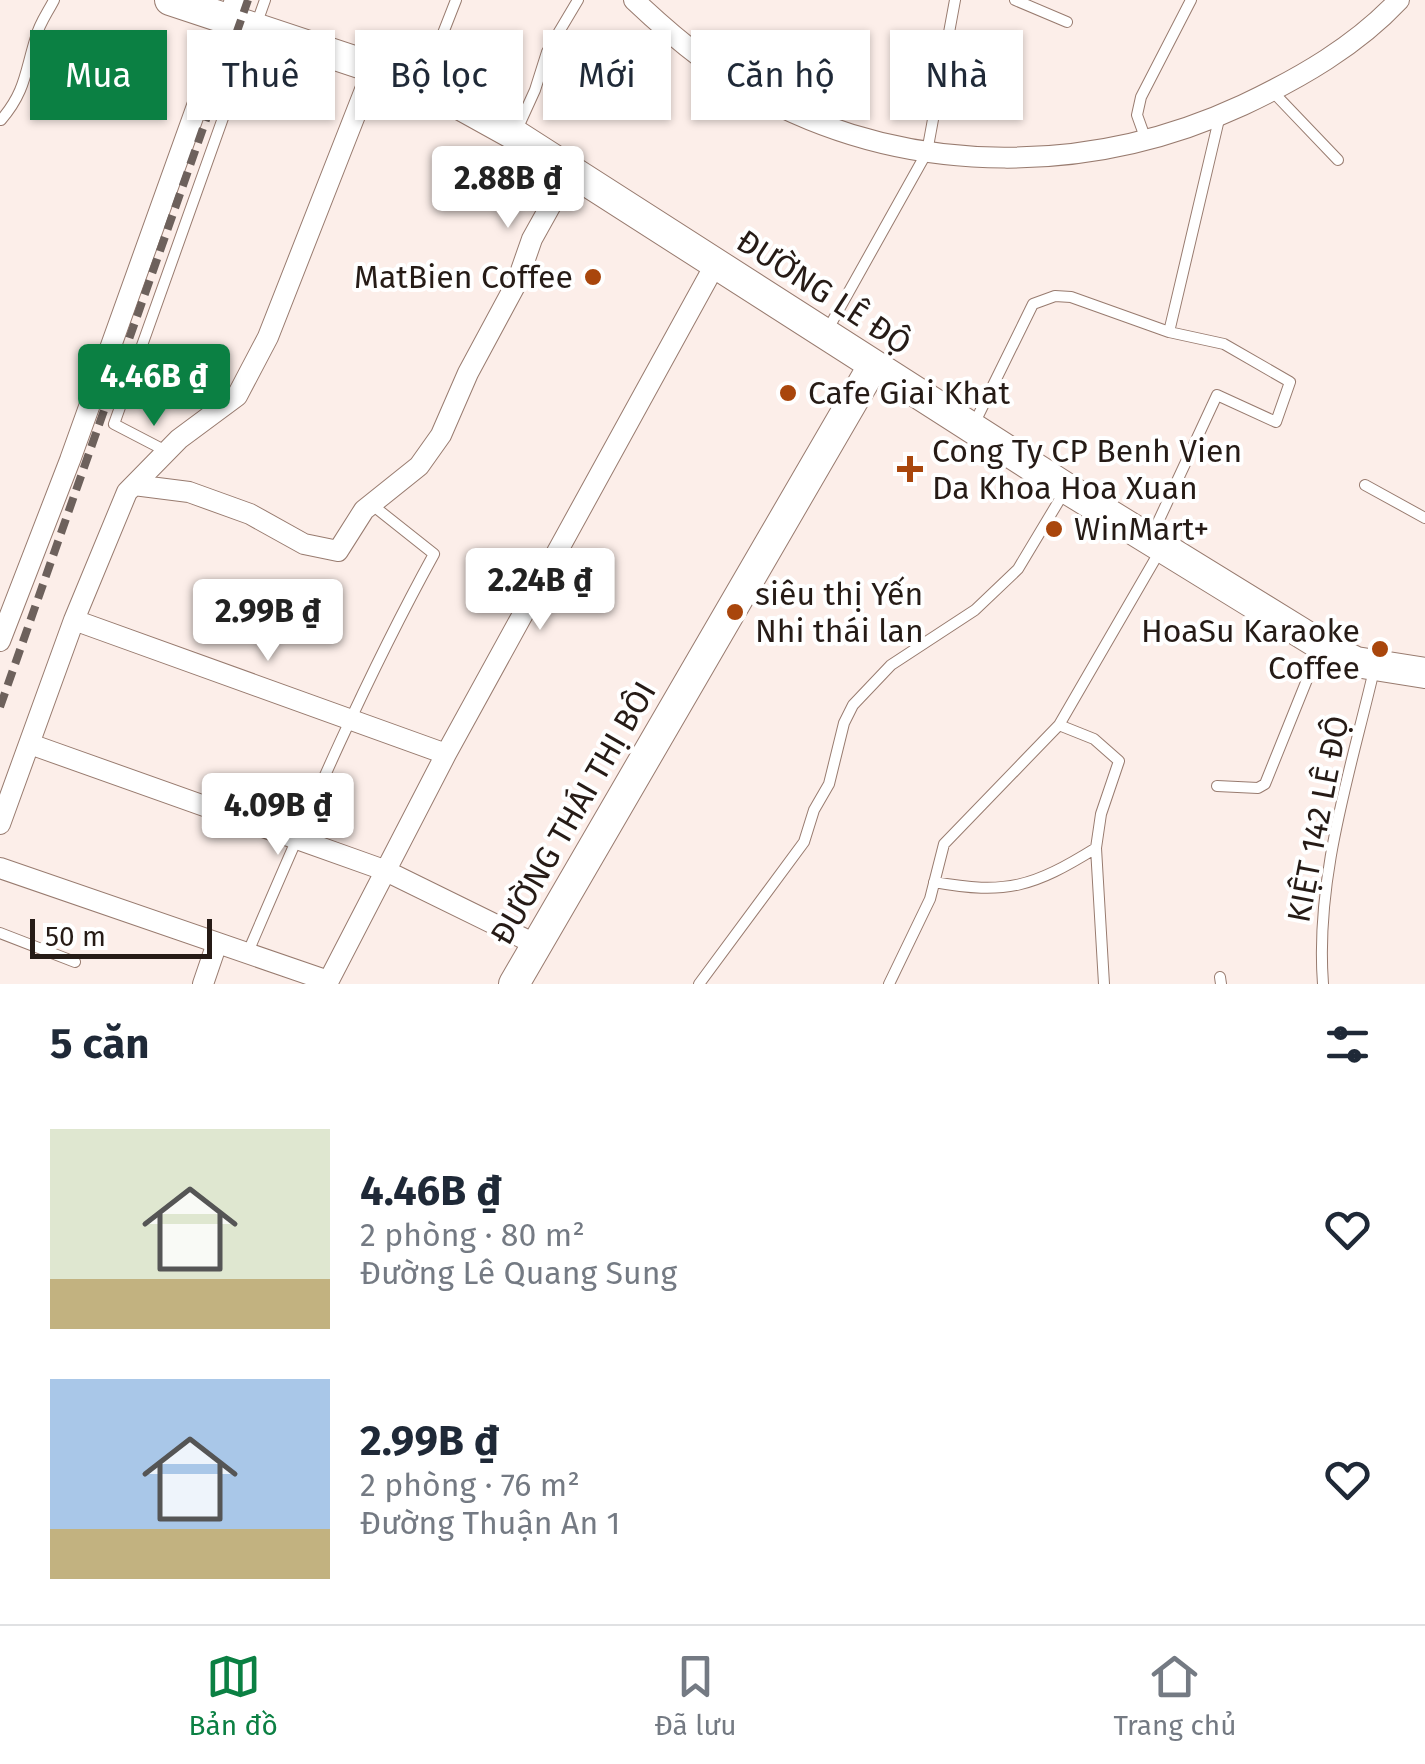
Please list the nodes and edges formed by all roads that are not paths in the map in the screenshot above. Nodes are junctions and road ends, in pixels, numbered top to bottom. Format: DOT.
graph roads {
  1 [pos="54,0"];
  2 [pos="170,0"];
  3 [pos="456,0"];
  4 [pos="578,0"];
  5 [pos="634,0"];
  6 [pos="955,0"];
  7 [pos="1015,0"];
  8 [pos="1190,0"];
  9 [pos="1399,0"];
  10 [pos="246,11"];
  11 [pos="1067,22"];
  12 [pos="444,30"];
  13 [pos="355,59"];
  14 [pos="1272,91"];
  15 [pos="355,115"];
  16 [pos="1220,115"];
  17 [pos="0,120"];
  18 [pos="488,120"];
  19 [pos="515,135"];
  20 [pos="1146,140"];
  21 [pos="927,152"];
  22 [pos="1338,160"];
  23 [pos="572,169"];
  24 [pos="716,263"];
  25 [pos="1169,332"];
  26 [pos="824,334"];
  27 [pos="874,366"];
  28 [pos="972,428"];
  29 [pos="166,452"];
  30 [pos="134,485"];
  31 [pos="1365,485"];
  32 [pos="1066,488"];
  33 [pos="371,504"];
  34 [pos="1425,518"];
  35 [pos="1156,544"];
  36 [pos="74,620"];
  37 [pos="0,641"];
  38 [pos="1321,645"];
  39 [pos="1375,664"];
  40 [pos="1425,672"];
  41 [pos="348,720"];
  42 [pos="1059,725"];
  43 [pos="30,744"];
  44 [pos="446,754"];
  45 [pos="1218,786"];
  46 [pos="0,824"];
  47 [pos="297,839"];
  48 [pos="1096,848"];
  49 [pos="0,868"];
  50 [pos="384,870"];
  51 [pos="934,882"];
  52 [pos="0,933"];
  53 [pos="217,943"];
  54 [pos="537,945"];
  55 [pos="247,953"];
  56 [pos="75,962"];
  57 [pos="327,982"];
  58 [pos="203,984"];
  59 [pos="514,984"];
  60 [pos="699,984"];
  61 [pos="889,984"];
  62 [pos="1104,984"];
  63 [pos="1322,984"];
  1 -- 17 [label="lane"];
  2 -- 10 [label="street, ĐƯỜNG LÊ ĐỘ"];
  3 -- 12 [label="lane"];
  4 -- 19 [label="lane"];
  5 -- 21 [label="street"];
  6 -- 21 [label="lane"];
  7 -- 11 [label="lane"];
  8 -- 20 [label="lane"];
  9 -- 14 [label="street"];
  10 -- 13 [label="street, ĐƯỜNG LÊ ĐỘ"];
  10 -- 29 [label="lane"];
  10 -- 37 [label="street"];
  14 -- 16 [label="street"];
  14 -- 22 [label="lane"];
  15 -- 29 [label="street"];
  16 -- 20 [label="street"];
  16 -- 25 [label="lane"];
  18 -- 19 [label="street, ĐƯỜNG LÊ ĐỘ"];
  19 -- 23 [label="street, ĐƯỜNG LÊ ĐỘ"];
  20 -- 21 [label="street"];
  21 -- 26 [label="lane"];
  23 -- 24 [label="street, ĐƯỜNG LÊ ĐỘ"];
  23 -- 33 [label="street"];
  24 -- 26 [label="street, ĐƯỜNG LÊ ĐỘ"];
  24 -- 44 [label="street"];
  25 -- 28 [label="lane"];
  25 -- 35 [label="lane"];
  26 -- 27 [label="street, ĐƯỜNG LÊ ĐỘ"];
  27 -- 28 [label="street, ĐƯỜNG LÊ ĐỘ"];
  27 -- 54 [label="street, ĐƯỜNG THÁI THỊ BÔI"];
  28 -- 32 [label="street, ĐƯỜNG LÊ ĐỘ"];
  29 -- 30 [label="street"];
  30 -- 33 [label="street"];
  30 -- 36 [label="street"];
  31 -- 34 [label="lane"];
  32 -- 35 [label="street, ĐƯỜNG LÊ ĐỘ"];
  32 -- 60 [label="lane"];
  33 -- 41 [label="lane"];
  35 -- 38 [label="street, ĐƯỜNG LÊ ĐỘ"];
  35 -- 42 [label="lane"];
  36 -- 41 [label="street"];
  36 -- 43 [label="street"];
  38 -- 39 [label="street, ĐƯỜNG LÊ ĐỘ"];
  38 -- 45 [label="lane"];
  39 -- 40 [label="street, ĐƯỜNG LÊ ĐỘ"];
  39 -- 63 [label="lane, KIỆT 142 LÊ ĐỘ"];
  41 -- 44 [label="street"];
  41 -- 47 [label="lane"];
  42 -- 48 [label="lane"];
  42 -- 51 [label="lane"];
  43 -- 46 [label="street"];
  43 -- 47 [label="street"];
  44 -- 50 [label="street"];
  47 -- 50 [label="street"];
  47 -- 55 [label="lane"];
  48 -- 51 [label="lane"];
  48 -- 62 [label="lane"];
  49 -- 53 [label="street"];
  50 -- 54 [label="street"];
  50 -- 57 [label="street"];
  51 -- 61 [label="lane"];
  52 -- 56 [label="lane"];
  53 -- 55 [label="street"];
  53 -- 58 [label="street"];
  54 -- 59 [label="street, ĐƯỜNG THÁI THỊ BÔI"];
  55 -- 57 [label="street"];
}
